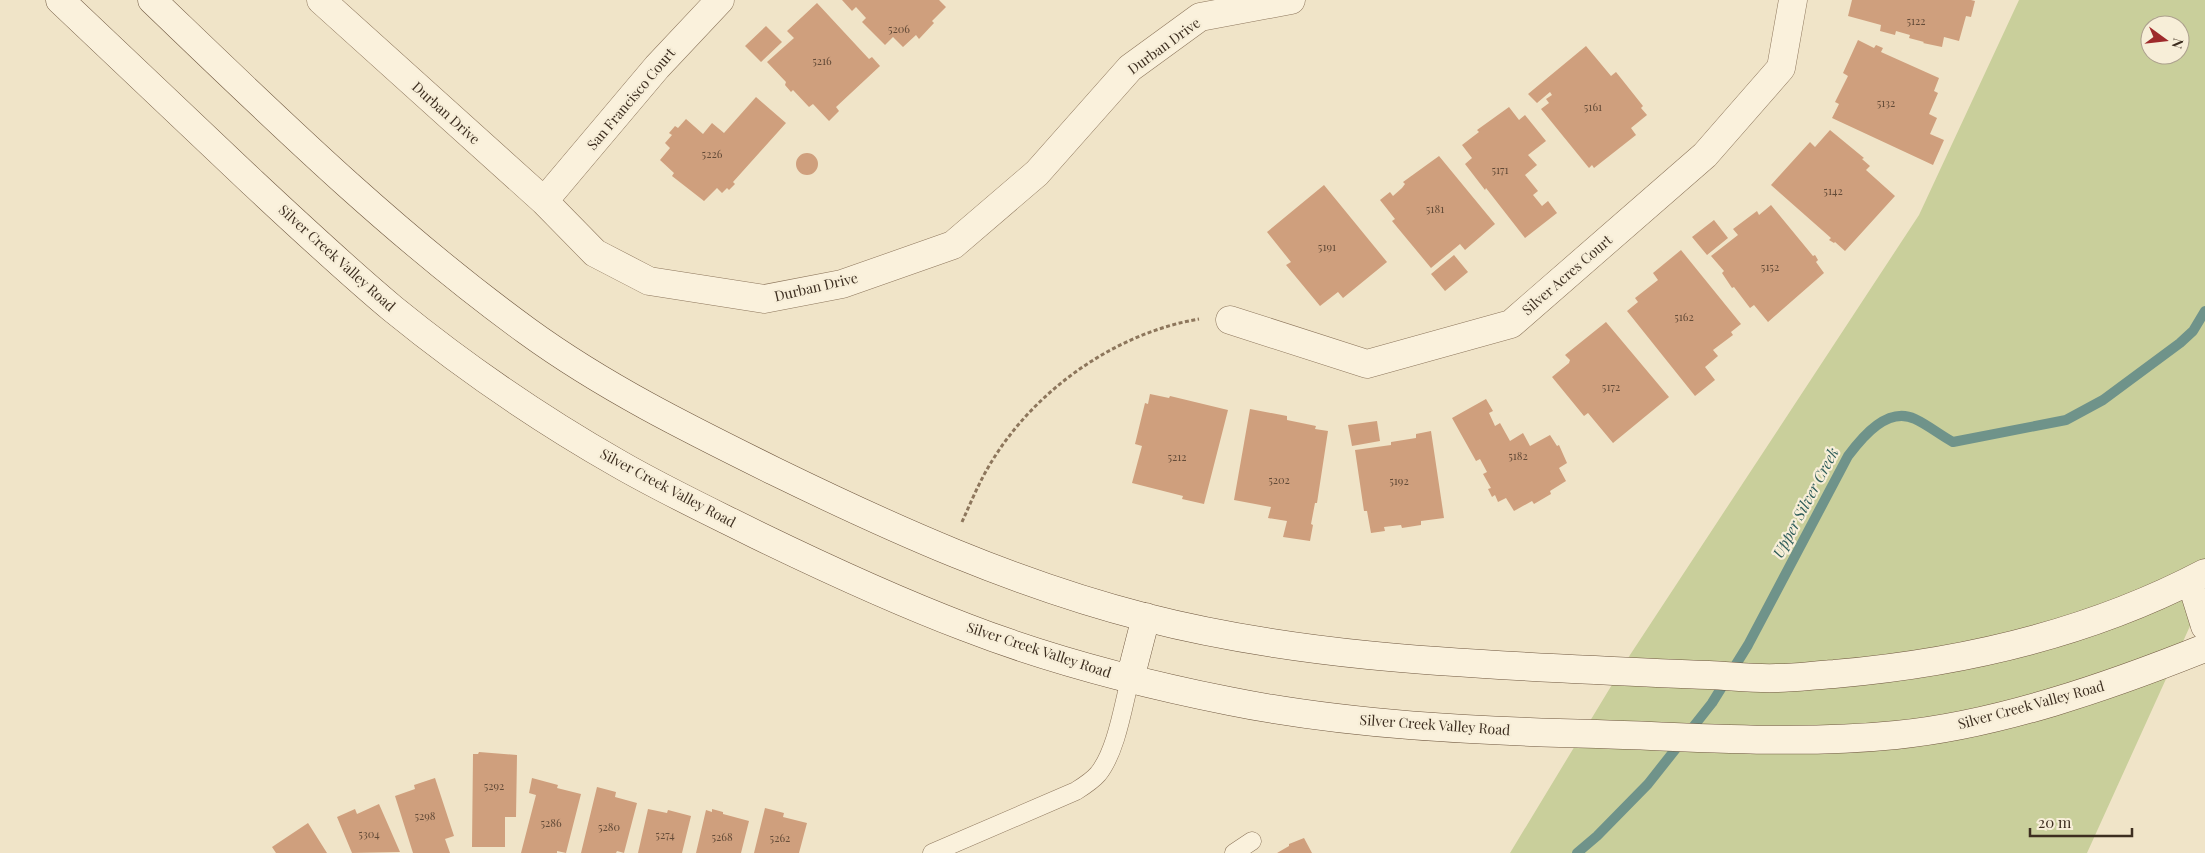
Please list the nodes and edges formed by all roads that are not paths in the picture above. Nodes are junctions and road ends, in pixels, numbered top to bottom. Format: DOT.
graph roads {
  1 [pos="60,0"];
  2 [pos="152,0"];
  3 [pos="321,0"];
  4 [pos="720,0"];
  5 [pos="1291,0"];
  6 [pos="1793,0"];
  7 [pos="544,201"];
  8 [pos="1230,320"];
  9 [pos="2198,577"];
  10 [pos="1146,618"];
  11 [pos="2205,626"];
  12 [pos="2205,648"];
  13 [pos="1130,678"];
  14 [pos="1252,841"];
  15 [pos="932,853"];
  16 [pos="1234,853"];
  1 -- 13 [label="main road, Silver Creek Valley Road"];
  2 -- 10 [label="main road"];
  3 -- 7 [label="main road, Durban Drive"];
  4 -- 7 [label="main road, San Francisco Court"];
  5 -- 7 [label="main road, Durban Drive"];
  6 -- 8 [label="main road, Silver Acres Court"];
  9 -- 10 [label="main road"];
  9 -- 11 [label="main road"];
  10 -- 13 [label="main road"];
  12 -- 13 [label="main road, Silver Creek Valley Road"];
  13 -- 15 [label="lane"];
  14 -- 16 [label="lane"];
}
